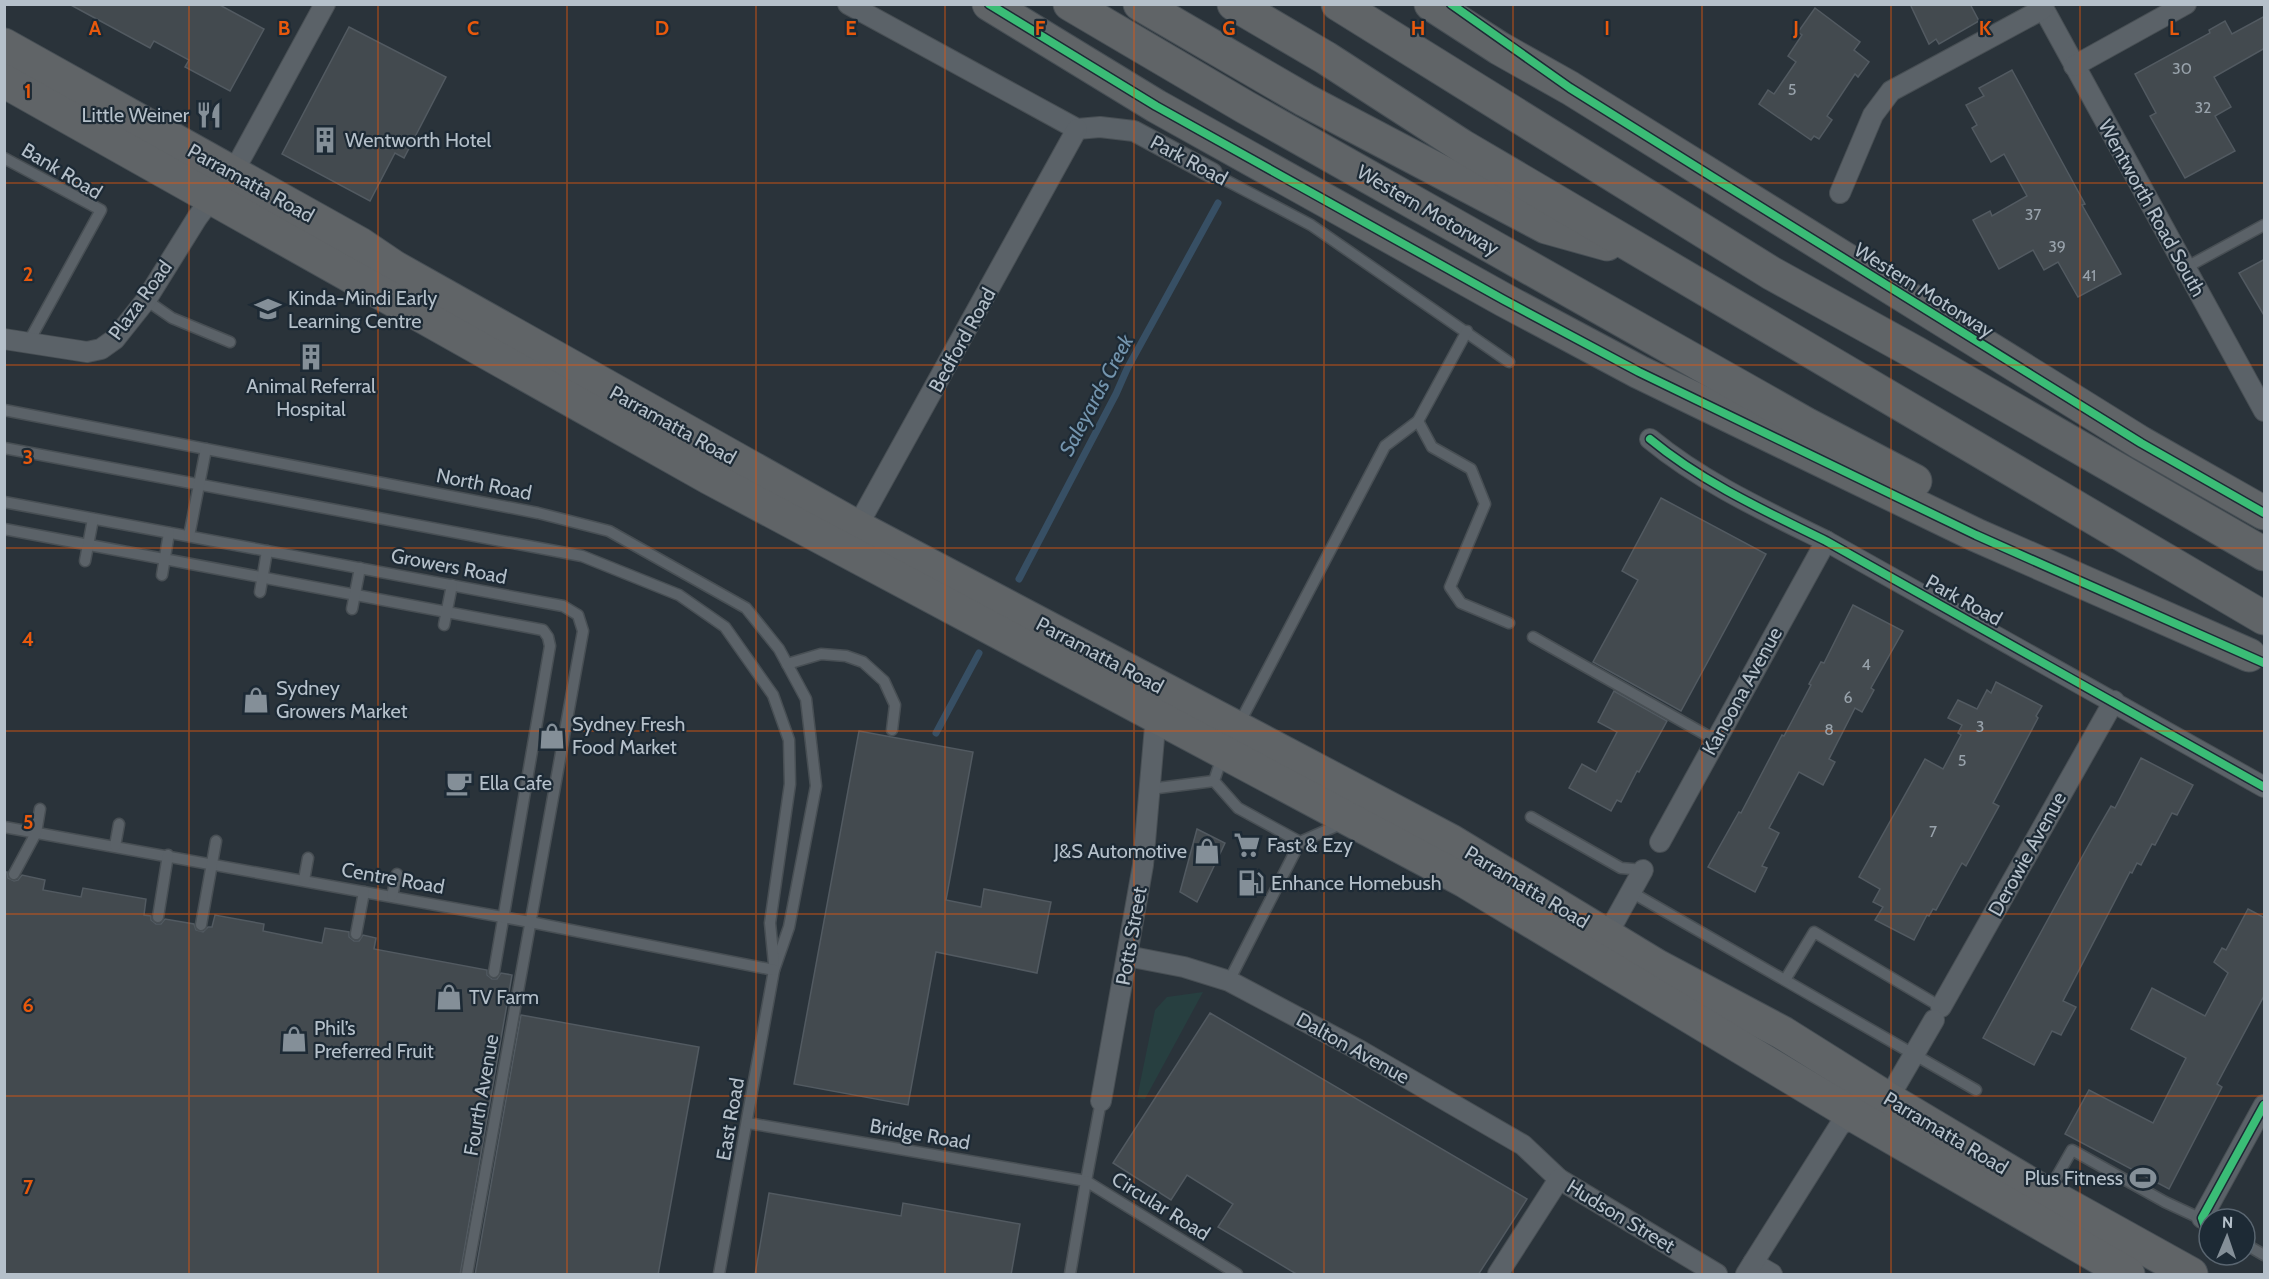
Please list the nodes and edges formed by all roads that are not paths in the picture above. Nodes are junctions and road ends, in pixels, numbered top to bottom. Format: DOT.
graph roads {
  1 [pos="325,4"];
  2 [pos="848,4"];
  3 [pos="989,4"];
  4 [pos="1070,4"];
  5 [pos="1140,4"];
  6 [pos="1234,4"];
  7 [pos="1431,4"];
  8 [pos="1451,4"];
  9 [pos="2186,4"];
  10 [pos="1352,7"];
  11 [pos="2042,7"];
  12 [pos="4,45"];
  13 [pos="2074,66"];
  14 [pos="4,81"];
  15 [pos="1570,88"];
  16 [pos="1077,129"];
  17 [pos="4,158"];
  18 [pos="1219,158"];
  19 [pos="1260,180"];
  20 [pos="221,184"];
  21 [pos="1840,192"];
  22 [pos="2265,225"];
  23 [pos="1649,256"];
  24 [pos="2185,268"];
  25 [pos="146,300"];
  26 [pos="1467,331"];
  27 [pos="4,339"];
  28 [pos="230,342"];
  29 [pos="28,343"];
  30 [pos="1509,362"];
  31 [pos="4,410"];
  32 [pos="2265,411"];
  33 [pos="1418,421"];
  34 [pos="1650,439"];
  35 [pos="4,448"];
  36 [pos="206,449"];
  37 [pos="199,486"];
  38 [pos="4,502"];
  39 [pos="2265,513"];
  40 [pos="93,519"];
  41 [pos="4,529"];
  42 [pos="169,533"];
  43 [pos="189,536"];
  44 [pos="851,538"];
  45 [pos="1826,541"];
  46 [pos="88,545"];
  47 [pos="267,551"];
  48 [pos="2265,554"];
  49 [pos="164,559"];
  50 [pos="85,561"];
  51 [pos="360,568"];
  52 [pos="162,575"];
  53 [pos="262,577"];
  54 [pos="452,585"];
  55 [pos="260,592"];
  56 [pos="355,595"];
  57 [pos="352,609"];
  58 [pos="446,612"];
  59 [pos="2265,618"];
  60 [pos="1509,623"];
  61 [pos="444,625"];
  62 [pos="1533,637"];
  63 [pos="2257,659"];
  64 [pos="787,664"];
  65 [pos="2114,701"];
  66 [pos="1162,703"];
  67 [pos="892,730"];
  68 [pos="1715,740"];
  69 [pos="1225,753"];
  70 [pos="2265,787"];
  71 [pos="1150,789"];
  72 [pos="40,809"];
  73 [pos="1531,817"];
  74 [pos="1352,820"];
  75 [pos="119,824"];
  76 [pos="4,827"];
  77 [pos="36,833"];
  78 [pos="216,841"];
  79 [pos="1300,842"];
  80 [pos="1660,842"];
  81 [pos="115,846"];
  82 [pos="168,855"];
  83 [pos="308,858"];
  84 [pos="212,863"];
  85 [pos="1643,870"];
  86 [pos="14,874"];
  87 [pos="397,874"];
  88 [pos="304,880"];
  89 [pos="364,891"];
  90 [pos="1631,892"];
  91 [pos="392,897"];
  92 [pos="158,917"];
  93 [pos="503,917"];
  94 [pos="530,922"];
  95 [pos="201,925"];
  96 [pos="356,934"];
  97 [pos="1600,946"];
  98 [pos="1128,956"];
  99 [pos="774,970"];
  100 [pos="494,972"];
  101 [pos="1785,980"];
  102 [pos="1229,981"];
  103 [pos="1937,1014"];
  104 [pos="1914,1054"];
  105 [pos="1976,1090"];
  106 [pos="1888,1099"];
  107 [pos="1101,1101"];
  108 [pos="2265,1105"];
  109 [pos="1857,1117"];
  110 [pos="748,1122"];
  111 [pos="1559,1179"];
  112 [pos="1086,1181"];
  113 [pos="2047,1194"];
  114 [pos="2213,1207"];
  115 [pos="2197,1216"];
  116 [pos="1749,1269"];
  117 [pos="467,1275"];
  118 [pos="719,1275"];
  119 [pos="1070,1275"];
  120 [pos="1237,1275"];
  121 [pos="1498,1275"];
  122 [pos="1717,1275"];
  123 [pos="1772,1275"];
  124 [pos="2128,1275"];
  125 [pos="2191,1275"];
  1 -- 20 [label="street, Plaza Road"];
  2 -- 16 [label="street"];
  3 -- 18 [label="highway"];
  4 -- 63 [label="highway, Western Motorway"];
  5 -- 23 [label="highway"];
  6 -- 23 [label="highway"];
  7 -- 15 [label="highway, Western Motorway"];
  8 -- 15 [label="highway"];
  9 -- 13 [label="street"];
  10 -- 48 [label="highway"];
  11 -- 13 [label="street, Wentworth Road South"];
  11 -- 21 [label="street"];
  12 -- 20 [label="highway, Parramatta Road"];
  13 -- 24 [label="street, Wentworth Road South"];
  14 -- 20 [label="highway, Parramatta Road"];
  15 -- 39 [label="highway, Western Motorway"];
  16 -- 18 [label="street, Park Road"];
  16 -- 44 [label="street, Bedford Road"];
  17 -- 29 [label="lane, Bank Road"];
  18 -- 19 [label="highway"];
  19 -- 26 [label="lane, Park Road"];
  19 -- 63 [label="highway"];
  20 -- 25 [label="street, Plaza Road"];
  20 -- 44 [label="highway, Parramatta Road"];
  22 -- 24 [label="lane"];
  23 -- 59 [label="highway"];
  24 -- 32 [label="street, Wentworth Road South"];
  25 -- 28 [label="lane"];
  25 -- 29 [label="street, Plaza Road"];
  26 -- 30 [label="lane, Park Road"];
  26 -- 33 [label="lane"];
  27 -- 29 [label="street, Plaza Road"];
  31 -- 36 [label="lane, North Road"];
  33 -- 60 [label="lane"];
  33 -- 69 [label="lane"];
  34 -- 45 [label="street, Park Road"];
  35 -- 37 [label="lane"];
  36 -- 37 [label="lane"];
  36 -- 64 [label="lane, North Road"];
  37 -- 43 [label="lane"];
  37 -- 99 [label="lane"];
  38 -- 40 [label="lane, Growers Road"];
  40 -- 42 [label="lane, Growers Road"];
  40 -- 46 [label="lane"];
  41 -- 46 [label="lane"];
  42 -- 43 [label="lane, Growers Road"];
  42 -- 49 [label="lane"];
  43 -- 47 [label="lane, Growers Road"];
  44 -- 66 [label="highway, Parramatta Road"];
  45 -- 65 [label="street, Park Road"];
  45 -- 68 [label="street, Kanoona Avenue"];
  46 -- 49 [label="lane"];
  46 -- 50 [label="lane"];
  47 -- 51 [label="lane, Growers Road"];
  47 -- 53 [label="lane"];
  49 -- 52 [label="lane"];
  49 -- 53 [label="lane"];
  51 -- 54 [label="lane, Growers Road"];
  51 -- 56 [label="lane"];
  53 -- 55 [label="lane"];
  53 -- 56 [label="lane"];
  54 -- 58 [label="lane"];
  54 -- 94 [label="lane, Growers Road"];
  56 -- 57 [label="lane"];
  56 -- 58 [label="lane"];
  58 -- 61 [label="lane"];
  58 -- 93 [label="lane"];
  62 -- 68 [label="lane"];
  64 -- 67 [label="lane"];
  64 -- 99 [label="lane, North Road"];
  65 -- 70 [label="street, Park Road"];
  65 -- 103 [label="street, Derowie Avenue"];
  66 -- 69 [label="highway, Parramatta Road"];
  66 -- 71 [label="street, Potts Street"];
  68 -- 80 [label="street, Kanoona Avenue"];
  69 -- 71 [label="lane"];
  69 -- 74 [label="highway, Parramatta Road"];
  69 -- 79 [label="lane"];
  69 -- 97 [label="highway, Parramatta Road"];
  71 -- 98 [label="street, Potts Street"];
  72 -- 77 [label="lane"];
  73 -- 85 [label="lane"];
  74 -- 79 [label="lane"];
  74 -- 97 [label="highway, Parramatta Road"];
  75 -- 81 [label="lane"];
  76 -- 77 [label="lane, Centre Road"];
  77 -- 81 [label="lane, Centre Road"];
  77 -- 86 [label="lane"];
  78 -- 84 [label="lane"];
  79 -- 102 [label="lane"];
  81 -- 82 [label="lane, Centre Road"];
  82 -- 84 [label="lane, Centre Road"];
  82 -- 92 [label="lane"];
  83 -- 88 [label="lane"];
  84 -- 88 [label="lane, Centre Road"];
  84 -- 95 [label="lane"];
  85 -- 90 [label="street"];
  87 -- 91 [label="lane"];
  88 -- 89 [label="lane, Centre Road"];
  89 -- 91 [label="lane, Centre Road"];
  89 -- 96 [label="lane"];
  90 -- 97 [label="street"];
  90 -- 101 [label="lane"];
  91 -- 93 [label="lane, Centre Road"];
  93 -- 94 [label="lane, Centre Road"];
  93 -- 100 [label="lane"];
  94 -- 99 [label="lane, Centre Road"];
  94 -- 117 [label="lane, Fourth Avenue"];
  97 -- 106 [label="highway, Parramatta Road"];
  97 -- 109 [label="highway, Parramatta Road"];
  98 -- 102 [label="street, Dalton Avenue"];
  98 -- 107 [label="street, Potts Street"];
  99 -- 110 [label="lane, East Road"];
  101 -- 103 [label="lane"];
  101 -- 104 [label="lane"];
  102 -- 111 [label="street, Dalton Avenue"];
  103 -- 104 [label="street, Derowie Avenue"];
  104 -- 105 [label="lane"];
  104 -- 106 [label="street, Derowie Avenue"];
  106 -- 109 [label="street"];
  106 -- 113 [label="highway, Parramatta Road"];
  107 -- 112 [label="lane, Potts Street"];
  108 -- 114 [label="street"];
  109 -- 116 [label="street"];
  109 -- 124 [label="highway, Parramatta Road"];
  110 -- 112 [label="lane, Bridge Road"];
  110 -- 118 [label="lane, East Road"];
  111 -- 121 [label="street, Hudson Street"];
  111 -- 122 [label="street, Hudson Street"];
  112 -- 119 [label="lane, Circular Road"];
  112 -- 120 [label="lane, Circular Road"];
  113 -- 115 [label="lane"];
  113 -- 125 [label="highway, Parramatta Road"];
  116 -- 123 [label="street"];
}
